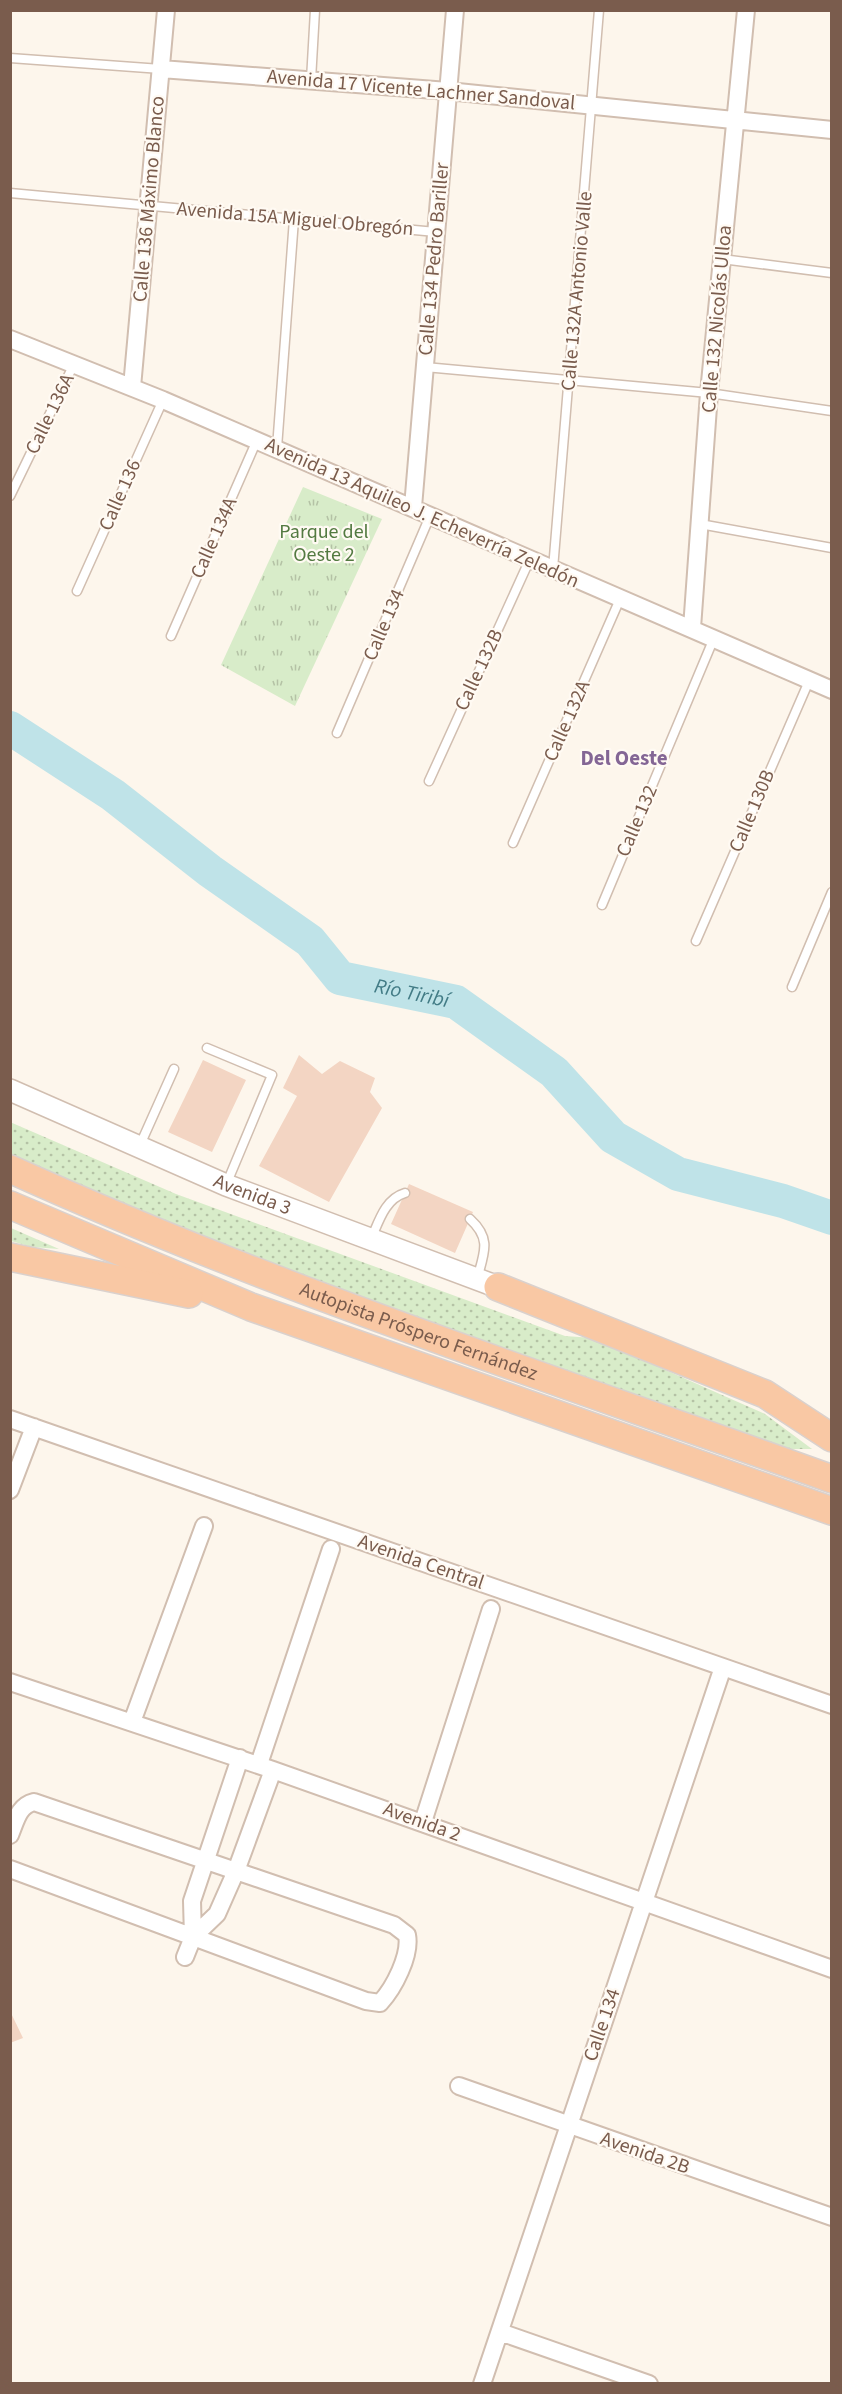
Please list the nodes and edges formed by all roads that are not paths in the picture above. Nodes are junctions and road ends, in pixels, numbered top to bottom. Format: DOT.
graph roads {
  1 [pos="166,10"];
  2 [pos="315,10"];
  3 [pos="454,10"];
  4 [pos="599,10"];
  5 [pos="746,10"];
  6 [pos="10,58"];
  7 [pos="160,69"];
  8 [pos="311,80"];
  9 [pos="448,91"];
  10 [pos="593,105"];
  11 [pos="737,119"];
  12 [pos="831,130"];
  13 [pos="10,193"];
  14 [pos="148,206"];
  15 [pos="294,219"];
  16 [pos="436,232"];
  17 [pos="722,258"];
  18 [pos="831,273"];
  19 [pos="10,339"];
  20 [pos="74,364"];
  21 [pos="425,367"];
  22 [pos="569,378"];
  23 [pos="132,387"];
  24 [pos="709,393"];
  25 [pos="163,400"];
  26 [pos="831,411"];
  27 [pos="257,440"];
  28 [pos="277,448"];
  29 [pos="10,496"];
  30 [pos="414,507"];
  31 [pos="430,516"];
  32 [pos="700,524"];
  33 [pos="831,548"];
  34 [pos="530,559"];
  35 [pos="553,570"];
  36 [pos="77,591"];
  37 [pos="620,599"];
  38 [pos="692,628"];
  39 [pos="171,636"];
  40 [pos="714,638"];
  41 [pos="809,681"];
  42 [pos="831,690"];
  43 [pos="337,734"];
  44 [pos="429,781"];
  45 [pos="513,843"];
  46 [pos="831,892"];
  47 [pos="602,905"];
  48 [pos="696,941"];
  49 [pos="792,987"];
  50 [pos="207,1048"];
  51 [pos="174,1069"];
  52 [pos="10,1090"];
  53 [pos="139,1148"];
  54 [pos="10,1169"];
  55 [pos="226,1185"];
  56 [pos="405,1193"];
  57 [pos="10,1205"];
  58 [pos="470,1219"];
  59 [pos="371,1239"];
  60 [pos="10,1257"];
  61 [pos="487,1283"];
  62 [pos="251,1307"];
  63 [pos="10,1419"];
  64 [pos="34,1427"];
  65 [pos="831,1438"];
  66 [pos="831,1479"];
  67 [pos="10,1490"];
  68 [pos="831,1511"];
  69 [pos="204,1527"];
  70 [pos="331,1549"];
  71 [pos="491,1609"];
  72 [pos="723,1667"];
  73 [pos="10,1682"];
  74 [pos="831,1705"];
  75 [pos="132,1722"];
  76 [pos="240,1758"];
  77 [pos="266,1767"];
  78 [pos="423,1822"];
  79 [pos="10,1835"];
  80 [pos="206,1860"];
  81 [pos="10,1869"];
  82 [pos="237,1871"];
  83 [pos="643,1904"];
  84 [pos="193,1937"];
  85 [pos="185,1957"];
  86 [pos="831,1969"];
  87 [pos="459,2086"];
  88 [pos="567,2126"];
  89 [pos="831,2217"];
  90 [pos="500,2332"];
  91 [pos="482,2384"];
  92 [pos="649,2384"];
  1 -- 7 [label="street, Calle 136 Máximo Blanco"];
  2 -- 8 [label="lane"];
  3 -- 9 [label="street, Calle 134 Pedro Bariller"];
  4 -- 10 [label="lane, Calle 132A Antonio Valle"];
  5 -- 11 [label="street, Calle 132 Nicolás Ulloa"];
  6 -- 7 [label="lane, Avenida 17 Vicente Lachner Sandoval"];
  7 -- 8 [label="street, Avenida 17 Vicente Lachner Sandoval"];
  7 -- 14 [label="street, Calle 136 Máximo Blanco"];
  8 -- 9 [label="street, Avenida 17 Vicente Lachner Sandoval"];
  9 -- 10 [label="street, Avenida 17 Vicente Lachner Sandoval"];
  9 -- 16 [label="street, Calle 134 Pedro Bariller"];
  10 -- 11 [label="street, Avenida 17 Vicente Lachner Sandoval"];
  10 -- 22 [label="lane, Calle 132A Antonio Valle"];
  11 -- 12 [label="street, Avenida 17 Vicente Lachner Sandoval"];
  11 -- 17 [label="street, Calle 132 Nicolás Ulloa"];
  13 -- 14 [label="lane, Avenida 15A Miguel Obregón"];
  14 -- 15 [label="lane, Avenida 15A Miguel Obregón"];
  14 -- 23 [label="street, Calle 136 Máximo Blanco"];
  15 -- 16 [label="lane, Avenida 15A Miguel Obregón"];
  15 -- 28 [label="lane"];
  16 -- 21 [label="street, Calle 134 Pedro Bariller"];
  17 -- 18 [label="lane"];
  17 -- 24 [label="street, Calle 132 Nicolás Ulloa"];
  19 -- 20 [label="street, Avenida 13 Aquileo J. Echeverría Zeledón"];
  20 -- 23 [label="street, Avenida 13 Aquileo J. Echeverría Zeledón"];
  20 -- 29 [label="lane, Calle 136A"];
  21 -- 22 [label="lane"];
  21 -- 30 [label="street, Calle 134 Pedro Bariller"];
  22 -- 24 [label="lane"];
  22 -- 35 [label="lane, Calle 132A Antonio Valle"];
  23 -- 25 [label="street, Avenida 13 Aquileo J. Echeverría Zeledón"];
  24 -- 26 [label="lane"];
  24 -- 32 [label="street, Calle 132 Nicolás Ulloa"];
  25 -- 27 [label="street, Avenida 13 Aquileo J. Echeverría Zeledón"];
  25 -- 36 [label="lane, Calle 136"];
  27 -- 28 [label="street, Avenida 13 Aquileo J. Echeverría Zeledón"];
  27 -- 39 [label="lane, Calle 134A"];
  28 -- 30 [label="street, Avenida 13 Aquileo J. Echeverría Zeledón"];
  30 -- 31 [label="street, Avenida 13 Aquileo J. Echeverría Zeledón"];
  31 -- 34 [label="street, Avenida 13 Aquileo J. Echeverría Zeledón"];
  31 -- 43 [label="lane, Calle 134"];
  32 -- 33 [label="lane"];
  32 -- 38 [label="street, Calle 132 Nicolás Ulloa"];
  34 -- 35 [label="street, Avenida 13 Aquileo J. Echeverría Zeledón"];
  34 -- 44 [label="lane, Calle 132B"];
  35 -- 37 [label="street, Avenida 13 Aquileo J. Echeverría Zeledón"];
  37 -- 38 [label="street, Avenida 13 Aquileo J. Echeverría Zeledón"];
  37 -- 45 [label="lane, Calle 132A"];
  38 -- 40 [label="street, Avenida 13 Aquileo J. Echeverría Zeledón"];
  40 -- 41 [label="street, Avenida 13 Aquileo J. Echeverría Zeledón"];
  40 -- 47 [label="lane, Calle 132"];
  41 -- 42 [label="street, Avenida 13 Aquileo J. Echeverría Zeledón"];
  41 -- 48 [label="lane, Calle 130B"];
  46 -- 49 [label="lane"];
  50 -- 55 [label="lane"];
  51 -- 53 [label="lane"];
  52 -- 53 [label="street, Avenida 3"];
  53 -- 55 [label="street, Avenida 3"];
  54 -- 66 [label="highway, Autopista Próspero Fernández"];
  55 -- 59 [label="street, Avenida 3"];
  56 -- 59 [label="lane"];
  57 -- 62 [label="highway, Autopista Próspero Fernández"];
  58 -- 61 [label="lane"];
  59 -- 61 [label="street, Avenida 3"];
  60 -- 62 [label="highway"];
  61 -- 65 [label="highway"];
  62 -- 68 [label="highway, Autopista Próspero Fernández"];
  63 -- 64 [label="street, Avenida Central"];
  64 -- 67 [label="street"];
  64 -- 72 [label="street, Avenida Central"];
  69 -- 75 [label="street"];
  70 -- 77 [label="street"];
  71 -- 78 [label="street"];
  72 -- 74 [label="street, Avenida Central"];
  72 -- 83 [label="street, Calle 134"];
  73 -- 75 [label="street, Avenida 2"];
  75 -- 76 [label="street, Avenida 2"];
  76 -- 77 [label="street, Avenida 2"];
  76 -- 80 [label="street"];
  77 -- 78 [label="street, Avenida 2"];
  77 -- 82 [label="street"];
  78 -- 83 [label="street, Avenida 2"];
  79 -- 80 [label="street"];
  80 -- 82 [label="street"];
  80 -- 84 [label="street"];
  81 -- 84 [label="street"];
  82 -- 84 [label="street"];
  82 -- 84 [label="street"];
  83 -- 86 [label="street, Avenida 2"];
  83 -- 88 [label="street, Calle 134"];
  84 -- 85 [label="street"];
  87 -- 88 [label="street, Avenida 2B"];
  88 -- 89 [label="street, Avenida 2B"];
  88 -- 90 [label="street, Calle 134"];
  90 -- 91 [label="street, Calle 134"];
  90 -- 92 [label="street"];
}
